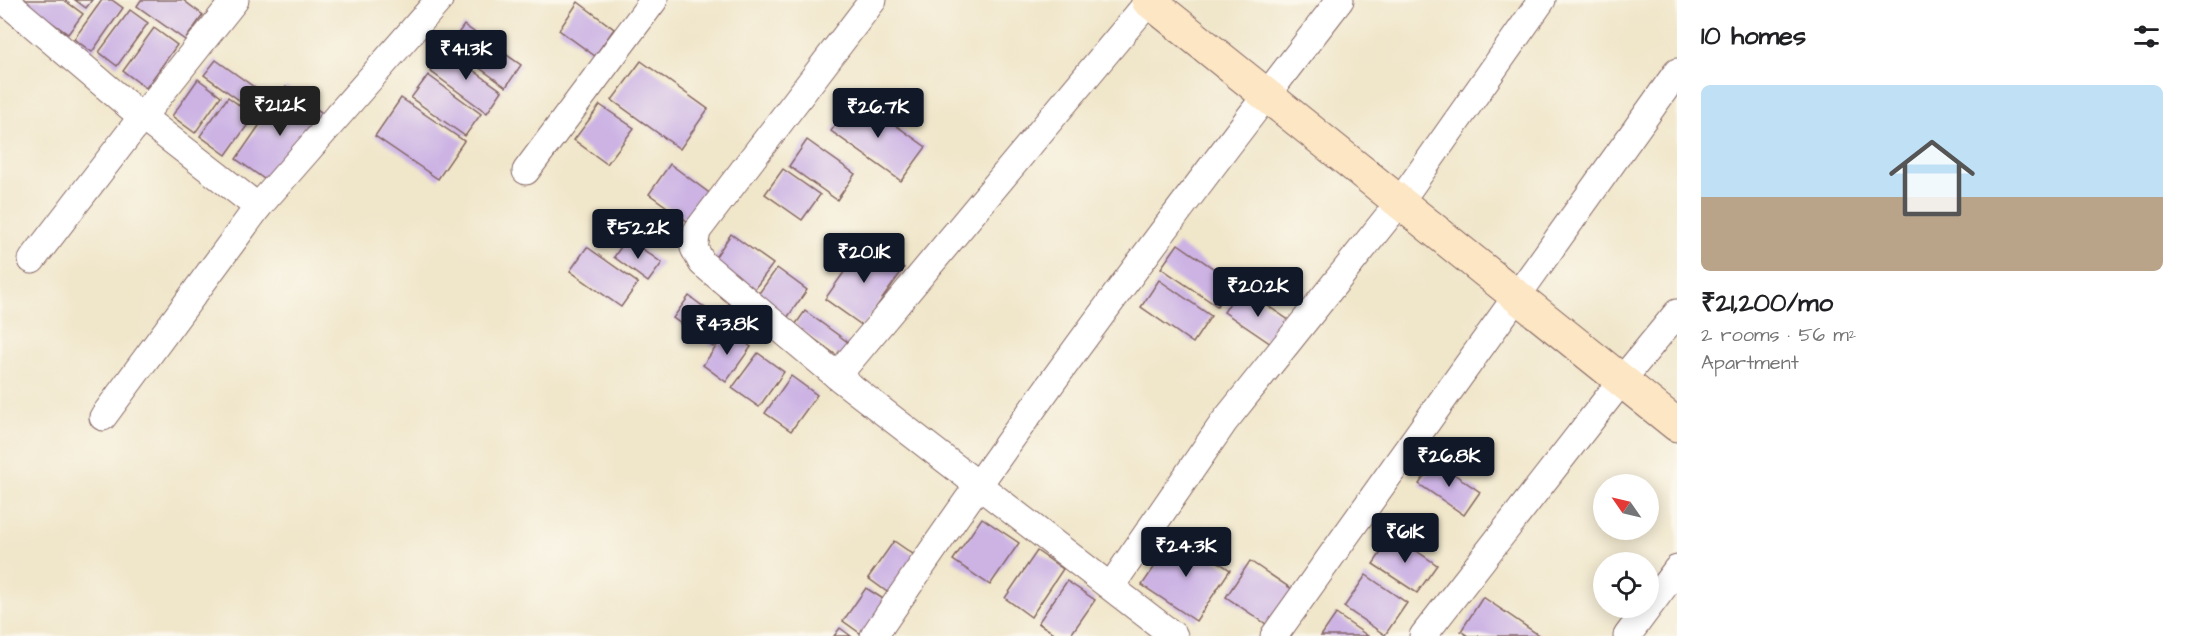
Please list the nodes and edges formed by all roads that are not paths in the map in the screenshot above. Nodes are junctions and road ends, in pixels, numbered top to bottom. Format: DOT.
graph roads {
  1 [pos="4,0"];
  2 [pos="235,0"];
  3 [pos="439,0"];
  4 [pos="654,0"];
  5 [pos="873,0"];
  6 [pos="1149,0"];
  7 [pos="1340,0"];
  8 [pos="1542,0"];
  9 [pos="1677,72"];
  10 [pos="1266,95"];
  11 [pos="142,117"];
  12 [pos="526,171"];
  13 [pos="1399,203"];
  14 [pos="258,207"];
  15 [pos="32,260"];
  16 [pos="1516,296"];
  17 [pos="1677,313"];
  18 [pos="837,376"];
  19 [pos="1622,380"];
  20 [pos="104,417"];
  21 [pos="1677,425"];
  22 [pos="977,483"];
  23 [pos="1677,570"];
  24 [pos="1111,586"];
  25 [pos="874,636"];
  26 [pos="1174,636"];
  27 [pos="1274,636"];
  28 [pos="1423,636"];
  29 [pos="1627,636"];
  1 -- 11 [label="street"];
  2 -- 11 [label="street"];
  3 -- 14 [label="street"];
  4 -- 12 [label="street"];
  5 -- 18 [label="street"];
  6 -- 10 [label="street"];
  6 -- 18 [label="street"];
  7 -- 10 [label="street"];
  8 -- 13 [label="street"];
  9 -- 16 [label="street"];
  10 -- 13 [label="street"];
  10 -- 22 [label="street"];
  11 -- 14 [label="street"];
  11 -- 15 [label="street"];
  13 -- 16 [label="street"];
  13 -- 24 [label="street"];
  14 -- 20 [label="street"];
  16 -- 19 [label="street"];
  16 -- 27 [label="street"];
  17 -- 19 [label="street"];
  18 -- 22 [label="street"];
  19 -- 21 [label="street"];
  19 -- 28 [label="street"];
  22 -- 24 [label="street"];
  22 -- 25 [label="street"];
  23 -- 29 [label="street"];
  24 -- 26 [label="street"];
}
